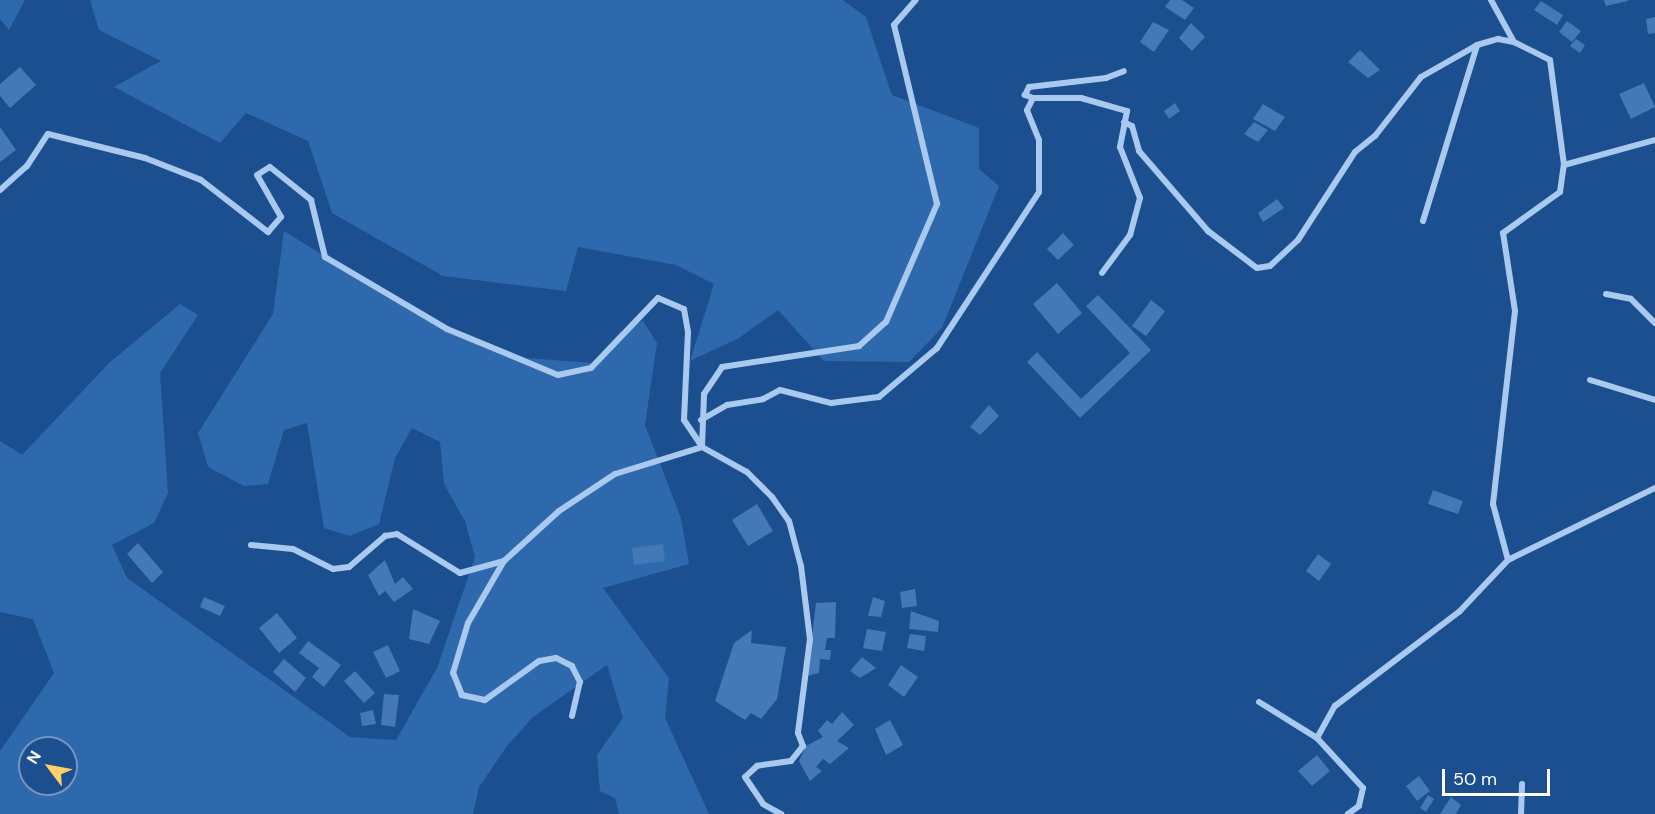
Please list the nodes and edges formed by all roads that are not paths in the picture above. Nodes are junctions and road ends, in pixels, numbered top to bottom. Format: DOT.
graph roads {
  1 [pos="916,0"];
  2 [pos="1491,0"];
  3 [pos="1514,42"];
  4 [pos="1478,45"];
  5 [pos="1124,71"];
  6 [pos="1033,98"];
  7 [pos="1124,122"];
  8 [pos="1655,140"];
  9 [pos="1564,165"];
  10 [pos="0,190"];
  11 [pos="1423,221"];
  12 [pos="1102,273"];
  13 [pos="1606,294"];
  14 [pos="1655,323"];
  15 [pos="1590,380"];
  16 [pos="1655,400"];
  17 [pos="701,420"];
  18 [pos="702,447"];
  19 [pos="1655,488"];
  20 [pos="251,544"];
  21 [pos="1508,560"];
  22 [pos="504,561"];
  23 [pos="1259,702"];
  24 [pos="572,716"];
  25 [pos="1317,738"];
  26 [pos="1522,784"];
  27 [pos="781,814"];
  28 [pos="1348,814"];
  29 [pos="1521,814"];
  1 -- 17 [label="street"];
  2 -- 3 [label="street"];
  3 -- 4 [label="street"];
  3 -- 9 [label="street"];
  4 -- 7 [label="street"];
  4 -- 11 [label="street"];
  5 -- 6 [label="street"];
  6 -- 7 [label="street"];
  6 -- 17 [label="street"];
  7 -- 12 [label="street"];
  8 -- 9 [label="street"];
  9 -- 21 [label="street"];
  10 -- 18 [label="street"];
  13 -- 14 [label="street"];
  15 -- 16 [label="street"];
  17 -- 18 [label="street"];
  18 -- 22 [label="street"];
  18 -- 27 [label="street"];
  19 -- 21 [label="street"];
  20 -- 22 [label="street"];
  21 -- 25 [label="street"];
  22 -- 24 [label="street"];
  23 -- 25 [label="street"];
  25 -- 28 [label="street"];
  26 -- 29 [label="street"];
}
